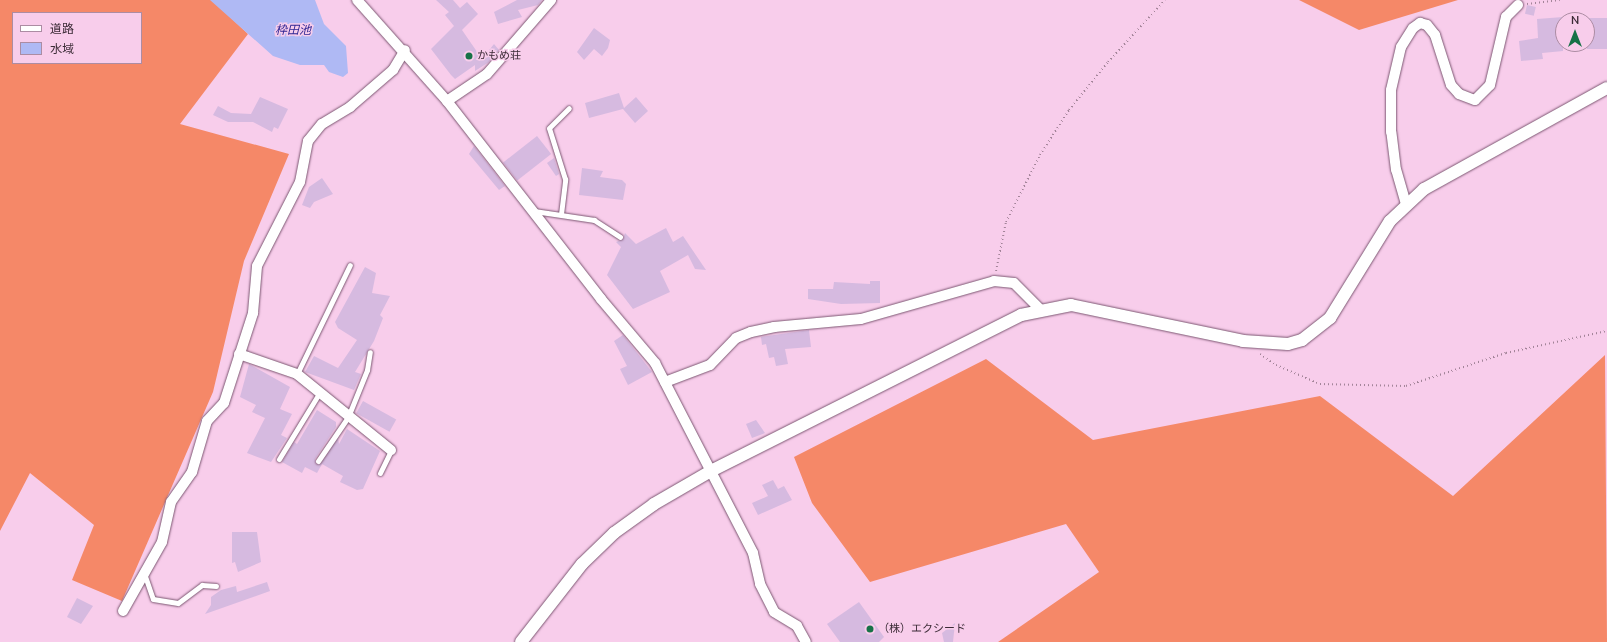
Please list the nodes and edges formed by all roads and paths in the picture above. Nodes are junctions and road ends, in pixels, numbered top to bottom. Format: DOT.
graph roads {
  1 [pos="357,0"];
  2 [pos="551,0"];
  3 [pos="1165,0"];
  4 [pos="1560,0"];
  5 [pos="1518,5"];
  6 [pos="405,50"];
  7 [pos="1607,88"];
  8 [pos="448,101"];
  9 [pos="568,108"];
  10 [pos="1406,204"];
  11 [pos="534,211"];
  12 [pos="561,214"];
  13 [pos="620,237"];
  14 [pos="350,265"];
  15 [pos="994,281"];
  16 [pos="1040,308"];
  17 [pos="1607,331"];
  18 [pos="1243,341"];
  19 [pos="370,352"];
  20 [pos="239,354"];
  21 [pos="297,374"];
  22 [pos="665,382"];
  23 [pos="318,395"];
  24 [pos="348,417"];
  25 [pos="391,450"];
  26 [pos="279,459"];
  27 [pos="318,461"];
  28 [pos="711,471"];
  29 [pos="380,473"];
  30 [pos="145,576"];
  31 [pos="216,586"];
  32 [pos="122,611"];
  33 [pos="521,642"];
  34 [pos="806,642"];
  1 -- 6 [label="street"];
  2 -- 8 [label="street"];
  3 -- 15 [label="path"];
  4 -- 5 [label="path"];
  5 -- 10 [label="street"];
  6 -- 8 [label="street"];
  6 -- 20 [label="street"];
  7 -- 10 [label="street"];
  8 -- 11 [label="street"];
  9 -- 12 [label="lane"];
  10 -- 18 [label="street"];
  11 -- 12 [label="lane"];
  11 -- 22 [label="street"];
  12 -- 13 [label="lane"];
  14 -- 21 [label="lane"];
  15 -- 16 [label="street"];
  15 -- 22 [label="street"];
  16 -- 18 [label="street"];
  16 -- 28 [label="street"];
  17 -- 18 [label="path"];
  19 -- 24 [label="lane"];
  20 -- 21 [label="street"];
  20 -- 30 [label="street"];
  21 -- 23 [label="street"];
  22 -- 28 [label="street"];
  23 -- 24 [label="street"];
  23 -- 26 [label="lane"];
  24 -- 25 [label="street"];
  24 -- 27 [label="lane"];
  25 -- 29 [label="lane"];
  28 -- 33 [label="street"];
  28 -- 34 [label="street"];
  30 -- 31 [label="lane"];
  30 -- 32 [label="street"];
}
